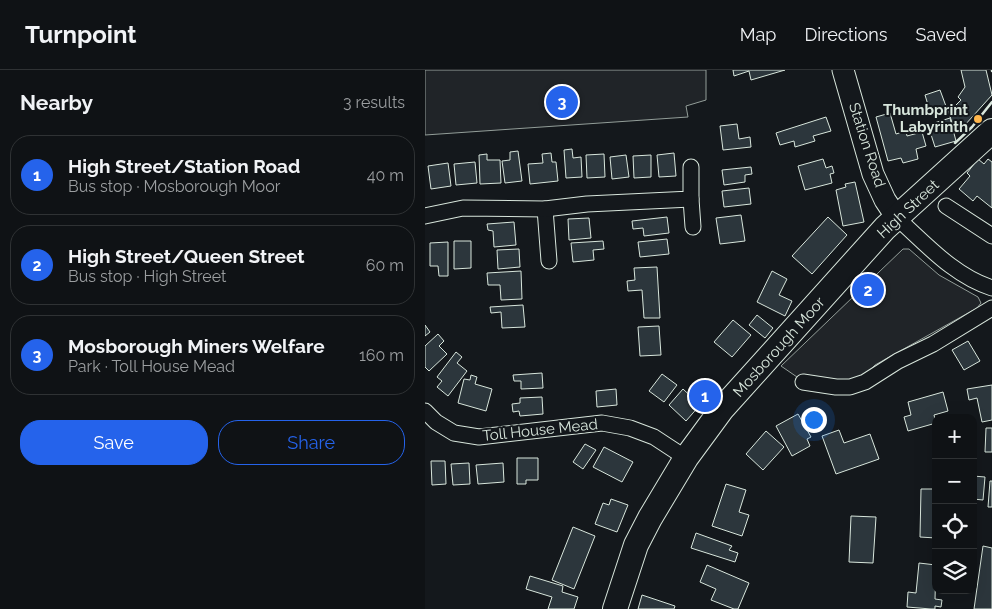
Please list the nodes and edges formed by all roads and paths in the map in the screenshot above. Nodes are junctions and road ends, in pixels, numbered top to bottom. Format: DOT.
graph roads {
  1 [pos="843,70"];
  2 [pos="992,131"];
  3 [pos="691,167"];
  4 [pos="691,199"];
  5 [pos="946,206"];
  6 [pos="545,209"];
  7 [pos="425,216"];
  8 [pos="897,218"];
  9 [pos="693,227"];
  10 [pos="992,236"];
  11 [pos="549,261"];
  12 [pos="992,288"];
  13 [pos="829,292"];
  14 [pos="992,308"];
  15 [pos="803,382"];
  16 [pos="425,411"];
  17 [pos="686,458"];
  18 [pos="615,609"];
  1 -- 8 [label="main road, Station Road"];
  2 -- 8 [label="main road, High Street"];
  3 -- 4 [label="street"];
  4 -- 6 [label="street"];
  4 -- 9 [label="street"];
  5 -- 10 [label="street"];
  6 -- 7 [label="street"];
  6 -- 11 [label="street"];
  8 -- 12 [label="street"];
  8 -- 13 [label="main road, High Street"];
  13 -- 17 [label="main road, Mosborough Moor"];
  14 -- 15 [label="street"];
  16 -- 17 [label="street, Toll House Mead"];
  17 -- 18 [label="main road, Mosborough Moor"];
}
